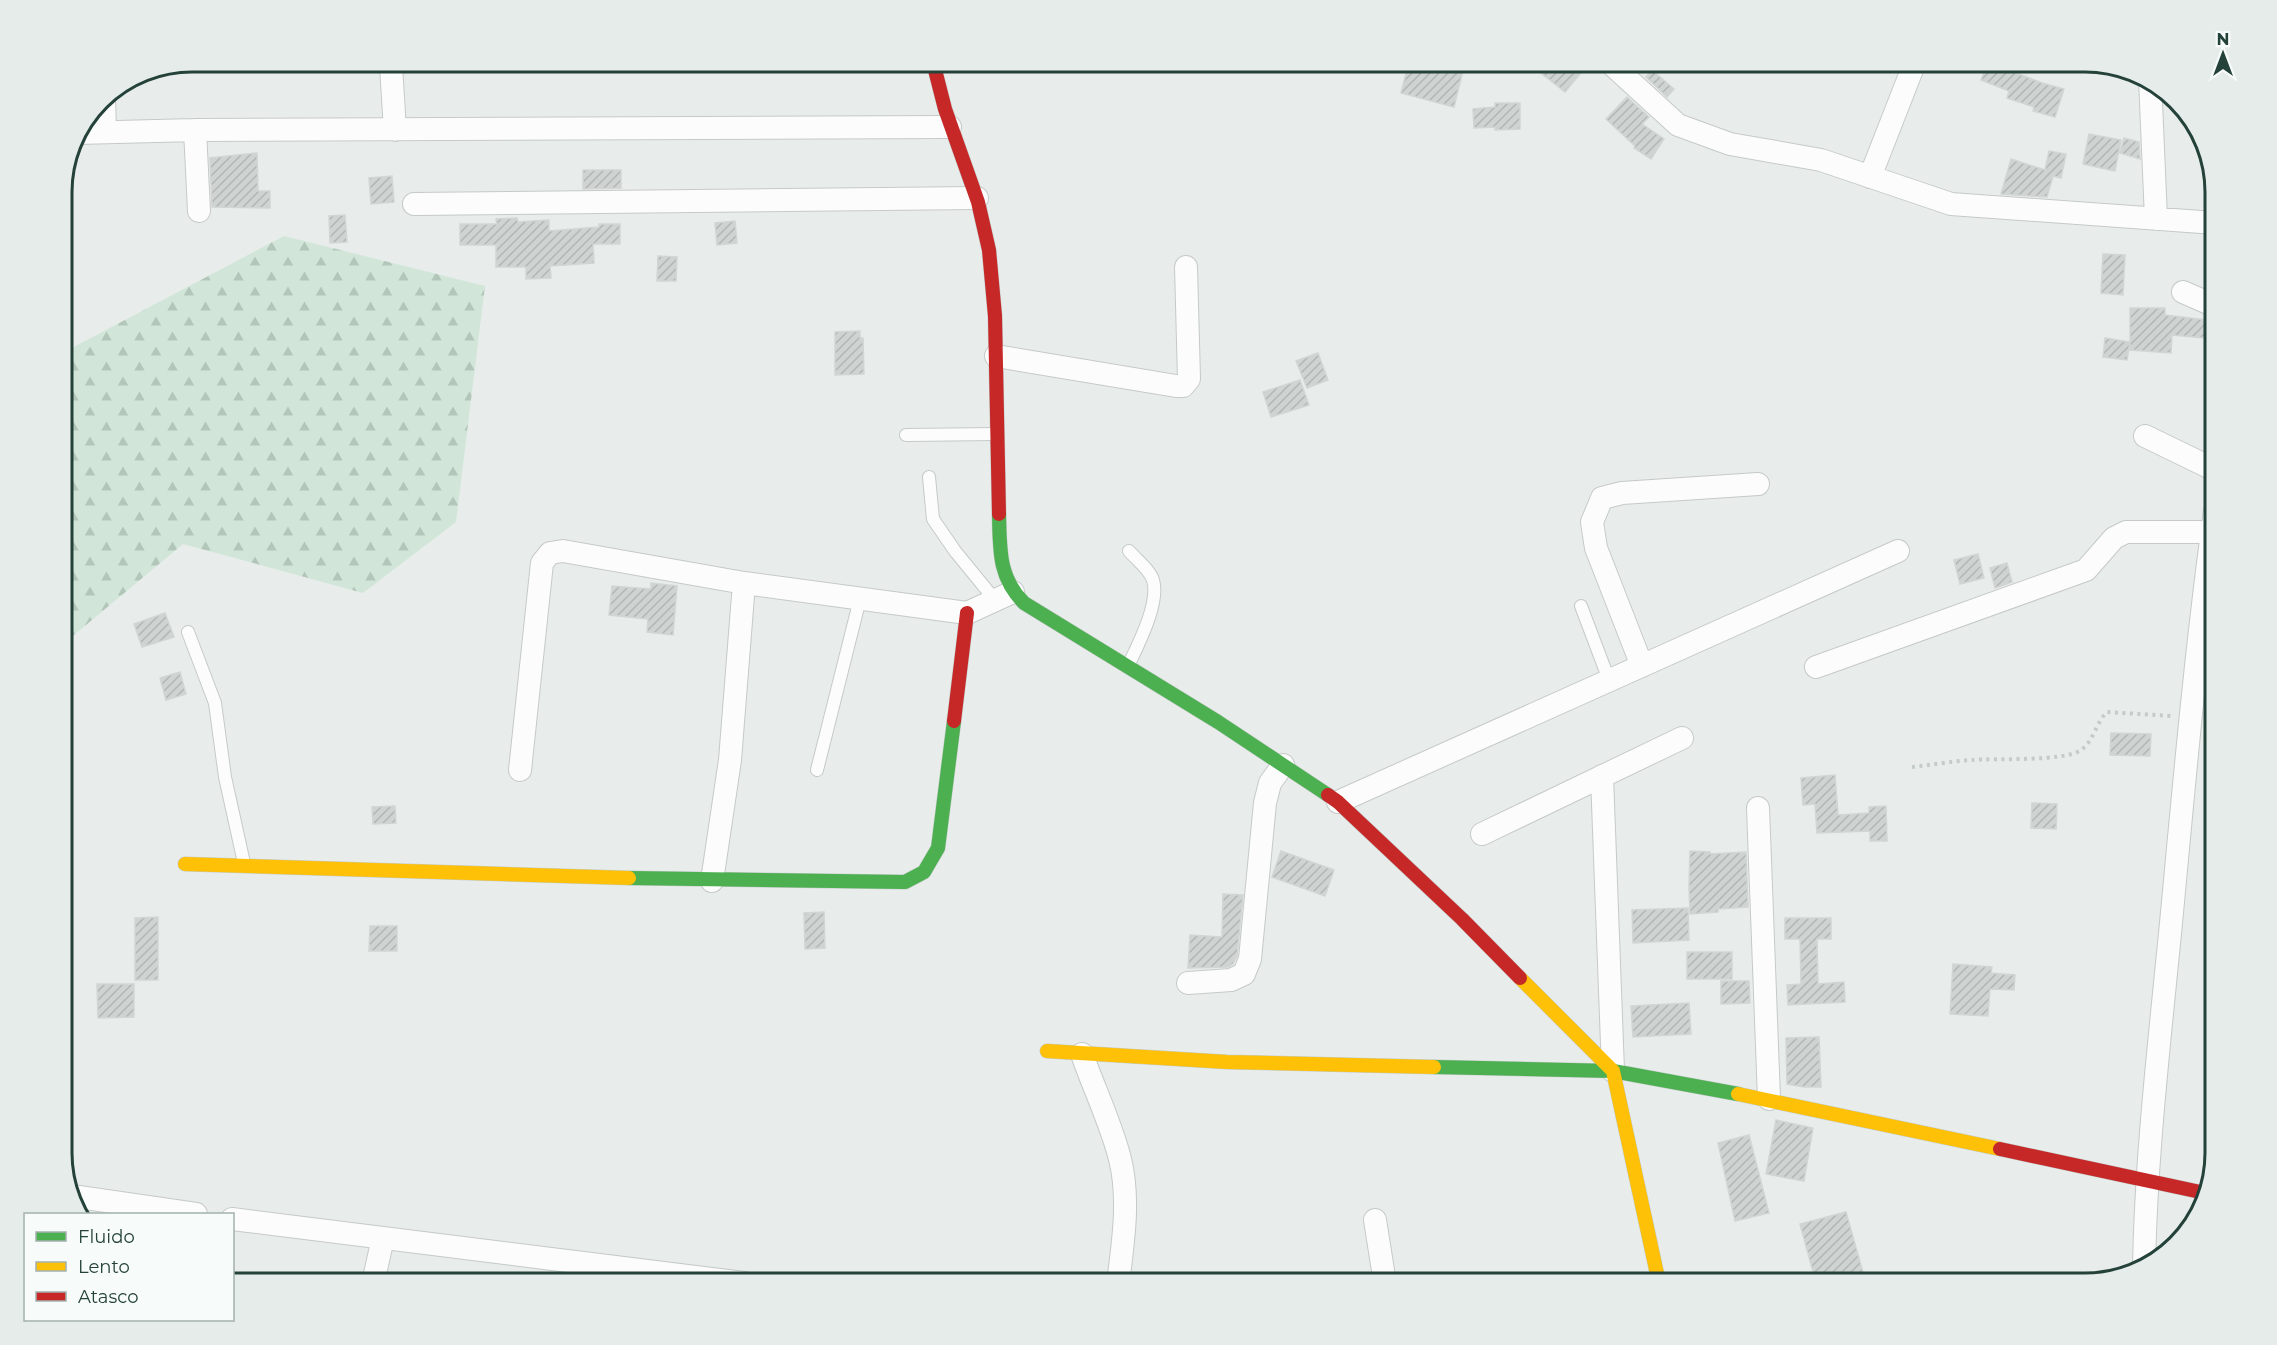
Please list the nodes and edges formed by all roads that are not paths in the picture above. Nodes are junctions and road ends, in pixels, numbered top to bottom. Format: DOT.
graph roads {
  1 [pos="391,72"];
  2 [pos="935,72"];
  3 [pos="1620,72"];
  4 [pos="1911,72"];
  5 [pos="2151,92"];
  6 [pos="104,110"];
  7 [pos="950,127"];
  8 [pos="195,130"];
  9 [pos="395,130"];
  10 [pos="105,132"];
  11 [pos="88,133"];
  12 [pos="1870,177"];
  13 [pos="977,198"];
  14 [pos="414,204"];
  15 [pos="199,212"];
  16 [pos="2156,219"];
  17 [pos="2205,222"];
  18 [pos="1186,267"];
  19 [pos="2183,292"];
  20 [pos="2205,302"];
  21 [pos="996,356"];
  22 [pos="997,434"];
  23 [pos="906,435"];
  24 [pos="2145,436"];
  25 [pos="2205,465"];
  26 [pos="929,477"];
  27 [pos="1758,484"];
  28 [pos="2205,522"];
  29 [pos="1129,551"];
  30 [pos="1898,551"];
  31 [pos="744,584"];
  32 [pos="1004,596"];
  33 [pos="2205,598"];
  34 [pos="860,599"];
  35 [pos="1581,606"];
  36 [pos="967,613"];
  37 [pos="188,632"];
  38 [pos="1642,666"];
  39 [pos="1128,667"];
  40 [pos="1816,667"];
  41 [pos="1609,680"];
  42 [pos="1682,738"];
  43 [pos="1283,765"];
  44 [pos="520,770"];
  45 [pos="818,770"];
  46 [pos="1602,776"];
  47 [pos="1338,802"];
  48 [pos="1758,808"];
  49 [pos="1482,834"];
  50 [pos="185,864"];
  51 [pos="245,866"];
  52 [pos="712,881"];
  53 [pos="1188,983"];
  54 [pos="1047,1052"];
  55 [pos="1082,1054"];
  56 [pos="1613,1071"];
  57 [pos="1770,1100"];
  58 [pos="2148,1179"];
  59 [pos="2199,1191"];
  60 [pos="80,1197"];
  61 [pos="183,1213"];
  62 [pos="234,1219"];
  63 [pos="1375,1220"];
  64 [pos="383,1238"];
  65 [pos="2144,1257"];
  66 [pos="375,1273"];
  67 [pos="658,1273"];
  68 [pos="1119,1273"];
  69 [pos="1382,1273"];
  70 [pos="1657,1273"];
  1 -- 9 [label="street"];
  2 -- 7 [label="street"];
  3 -- 12 [label="street"];
  4 -- 12 [label="street"];
  5 -- 16 [label="street"];
  6 -- 10 [label="street"];
  7 -- 9 [label="street"];
  7 -- 13 [label="street"];
  8 -- 9 [label="street"];
  8 -- 10 [label="street"];
  8 -- 15 [label="street"];
  10 -- 11 [label="street"];
  12 -- 16 [label="street"];
  13 -- 14 [label="street"];
  13 -- 21 [label="street"];
  16 -- 17 [label="street"];
  18 -- 21 [label="street"];
  19 -- 20 [label="street"];
  21 -- 22 [label="street"];
  22 -- 23 [label="lane"];
  22 -- 32 [label="street"];
  24 -- 25 [label="street"];
  26 -- 32 [label="lane"];
  27 -- 38 [label="street"];
  28 -- 40 [label="street"];
  29 -- 39 [label="lane"];
  30 -- 38 [label="street"];
  31 -- 34 [label="street"];
  31 -- 44 [label="street"];
  31 -- 52 [label="street"];
  32 -- 36 [label="street"];
  32 -- 39 [label="street"];
  33 -- 58 [label="street"];
  34 -- 36 [label="street"];
  34 -- 45 [label="lane"];
  35 -- 41 [label="lane"];
  36 -- 52 [label="street"];
  37 -- 51 [label="lane"];
  38 -- 41 [label="street"];
  39 -- 43 [label="street"];
  41 -- 47 [label="street"];
  42 -- 46 [label="street"];
  43 -- 47 [label="street"];
  43 -- 53 [label="street"];
  46 -- 49 [label="street"];
  46 -- 56 [label="street"];
  47 -- 56 [label="street"];
  48 -- 57 [label="street"];
  50 -- 51 [label="street"];
  51 -- 52 [label="street"];
  54 -- 55 [label="street"];
  55 -- 56 [label="street"];
  55 -- 68 [label="street"];
  56 -- 57 [label="street"];
  56 -- 70 [label="street"];
  57 -- 58 [label="street"];
  58 -- 59 [label="street"];
  58 -- 65 [label="street"];
  60 -- 61 [label="street"];
  62 -- 64 [label="street"];
  63 -- 69 [label="street"];
  64 -- 66 [label="street"];
  64 -- 67 [label="street"];
}
